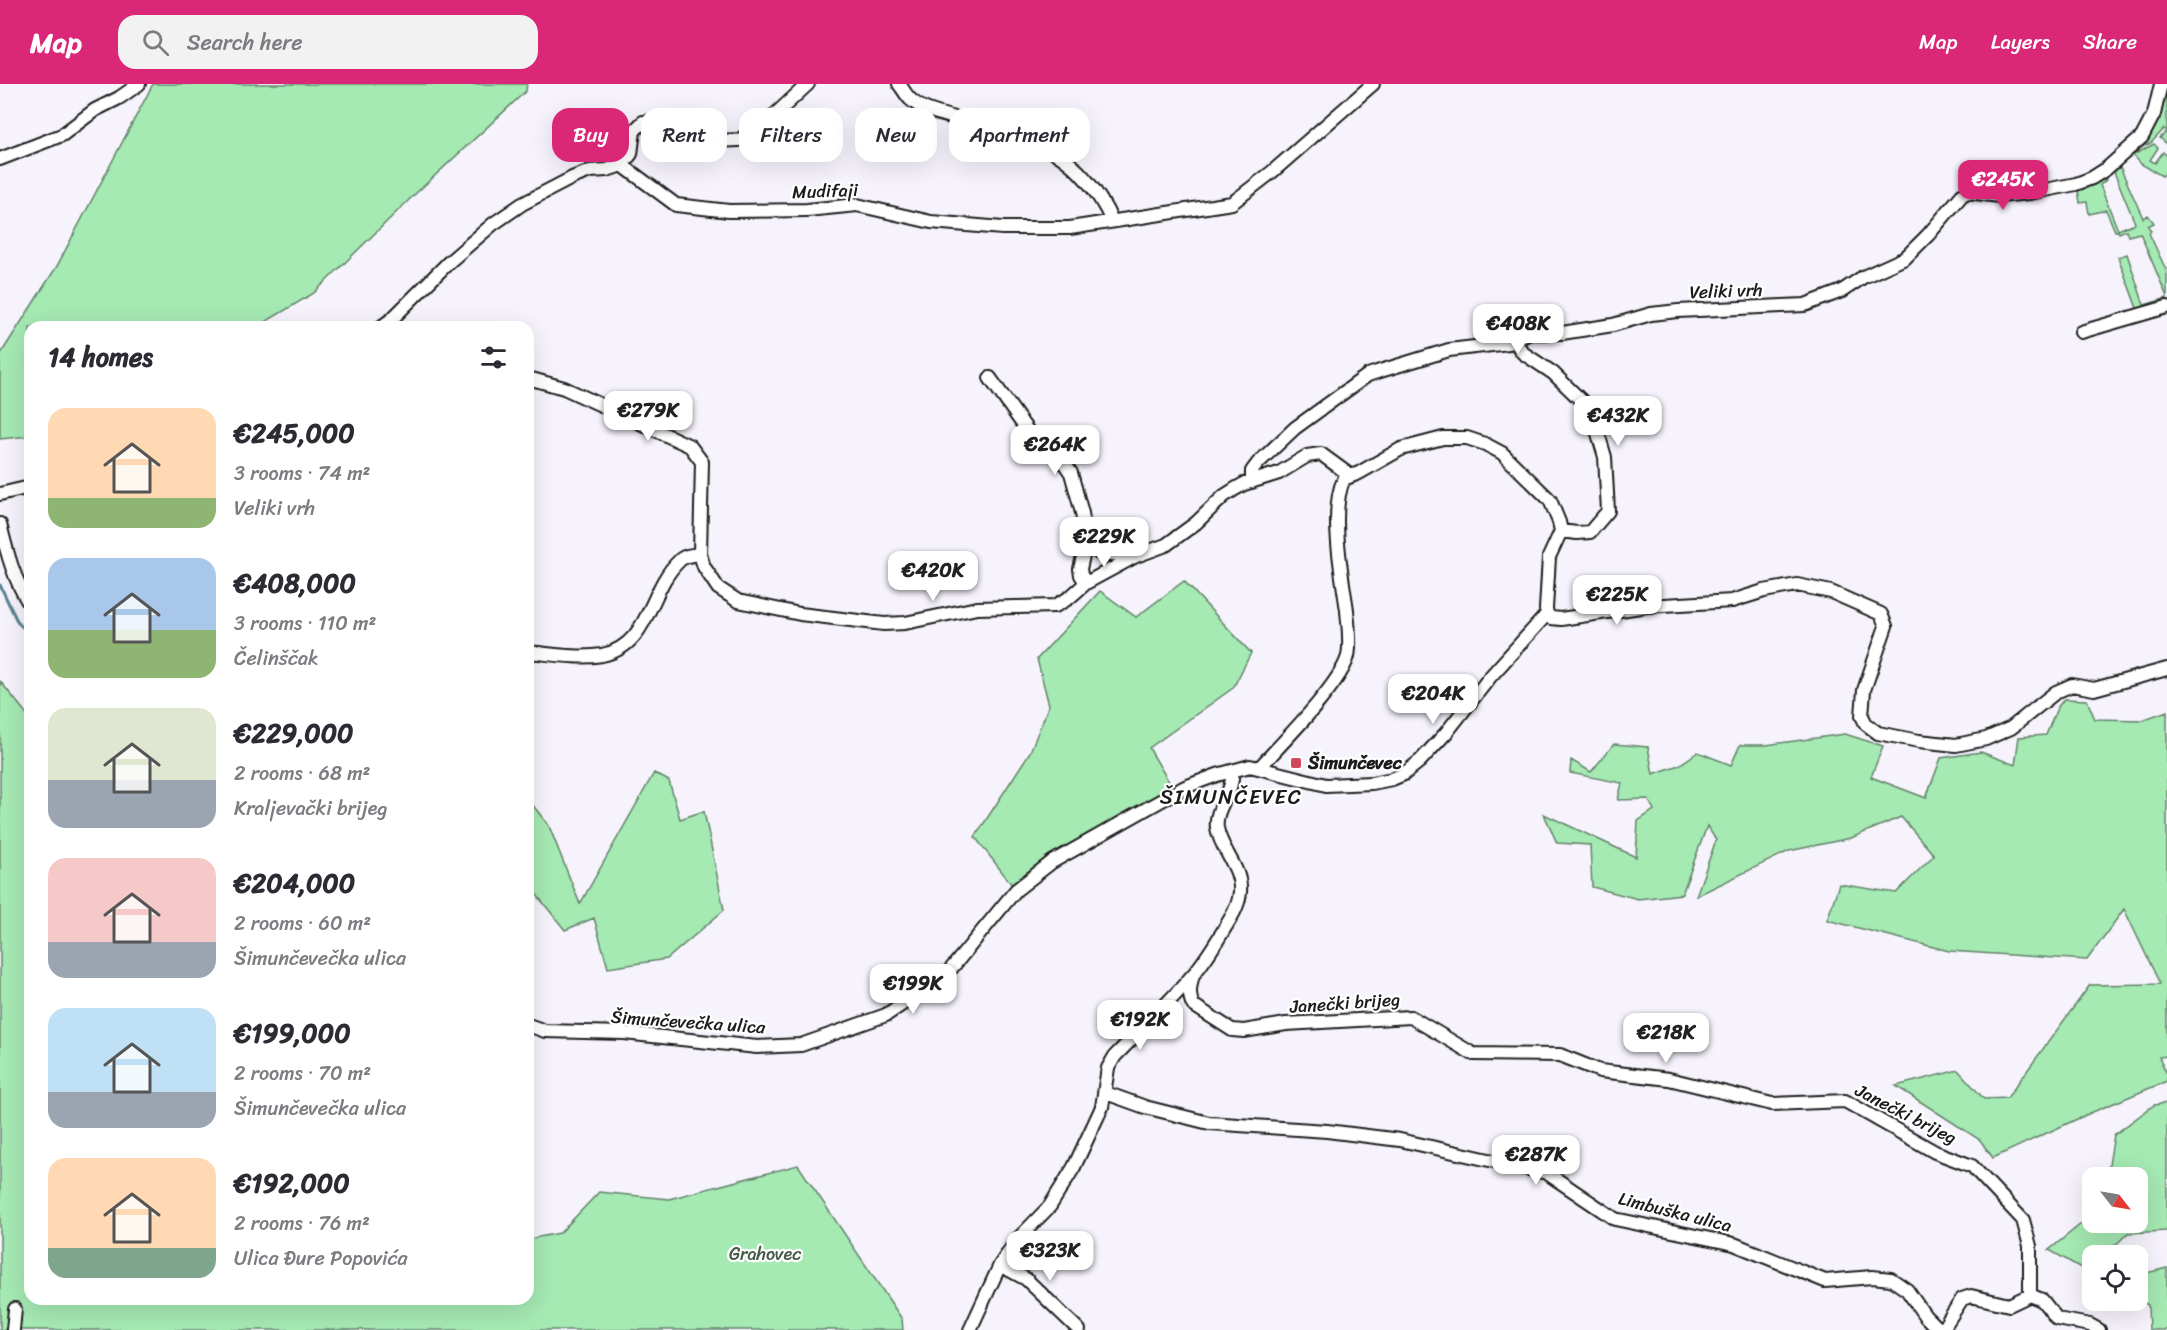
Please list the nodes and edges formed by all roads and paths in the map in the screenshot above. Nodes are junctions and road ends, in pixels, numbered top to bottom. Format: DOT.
graph roads {
  1 [pos="139,84"];
  2 [pos="808,84"];
  3 [pos="899,84"];
  4 [pos="1373,84"];
  5 [pos="2161,84"];
  6 [pos="0,159"];
  7 [pos="622,165"];
  8 [pos="1112,221"];
  9 [pos="2167,307"];
  10 [pos="389,321"];
  11 [pos="2081,332"];
  12 [pos="1516,340"];
  13 [pos="990,378"];
  14 [pos="534,380"];
  15 [pos="1352,476"];
  16 [pos="1252,482"];
  17 [pos="24,488"];
  18 [pos="0,494"];
  19 [pos="0,524"];
  20 [pos="1561,531"];
  21 [pos="1086,543"];
  22 [pos="700,554"];
  23 [pos="1136,556"];
  24 [pos="1086,583"];
  25 [pos="24,595"];
  26 [pos="1546,614"];
  27 [pos="534,652"];
  28 [pos="2167,669"];
  29 [pos="1259,768"];
  30 [pos="1232,771"];
  31 [pos="1192,975"];
  32 [pos="1163,1005"];
  33 [pos="1193,1005"];
  34 [pos="534,1027"];
  35 [pos="1106,1093"];
  36 [pos="1000,1265"];
  37 [pos="2030,1295"];
  38 [pos="15,1309"];
  39 [pos="13,1330"];
  40 [pos="970,1330"];
  41 [pos="1079,1330"];
  42 [pos="1941,1330"];
  43 [pos="2099,1330"];
  1 -- 6 [label="street"];
  2 -- 7 [label="street"];
  3 -- 8 [label="street"];
  4 -- 8 [label="street, Mudifaji"];
  5 -- 12 [label="street, Veliki vrh"];
  7 -- 8 [label="street, Mudifaji"];
  7 -- 10 [label="street"];
  9 -- 11 [label="street"];
  12 -- 16 [label="street, Veliki vrh"];
  12 -- 20 [label="street"];
  13 -- 21 [label="street"];
  14 -- 22 [label="street"];
  15 -- 16 [label="street"];
  15 -- 20 [label="street"];
  15 -- 29 [label="street"];
  16 -- 23 [label="street"];
  17 -- 18 [label="street"];
  19 -- 25 [label="street"];
  20 -- 26 [label="street"];
  21 -- 23 [label="street"];
  21 -- 24 [label="street"];
  22 -- 24 [label="street"];
  22 -- 27 [label="street"];
  23 -- 24 [label="street"];
  26 -- 28 [label="street"];
  26 -- 29 [label="street, Šimunčevečka ulica"];
  29 -- 30 [label="street, Šimunčevečka ulica"];
  30 -- 31 [label="street"];
  30 -- 34 [label="street, Šimunčevečka ulica"];
  31 -- 32 [label="street"];
  31 -- 33 [label="street"];
  32 -- 33 [label="street"];
  32 -- 35 [label="street"];
  33 -- 37 [label="street, Janečki brijeg"];
  35 -- 36 [label="street"];
  35 -- 42 [label="street, Limbuška ulica"];
  36 -- 40 [label="street"];
  36 -- 41 [label="street"];
  37 -- 42 [label="street, Limbuška ulica"];
  37 -- 43 [label="street"];
  38 -- 39 [label="street"];
}
